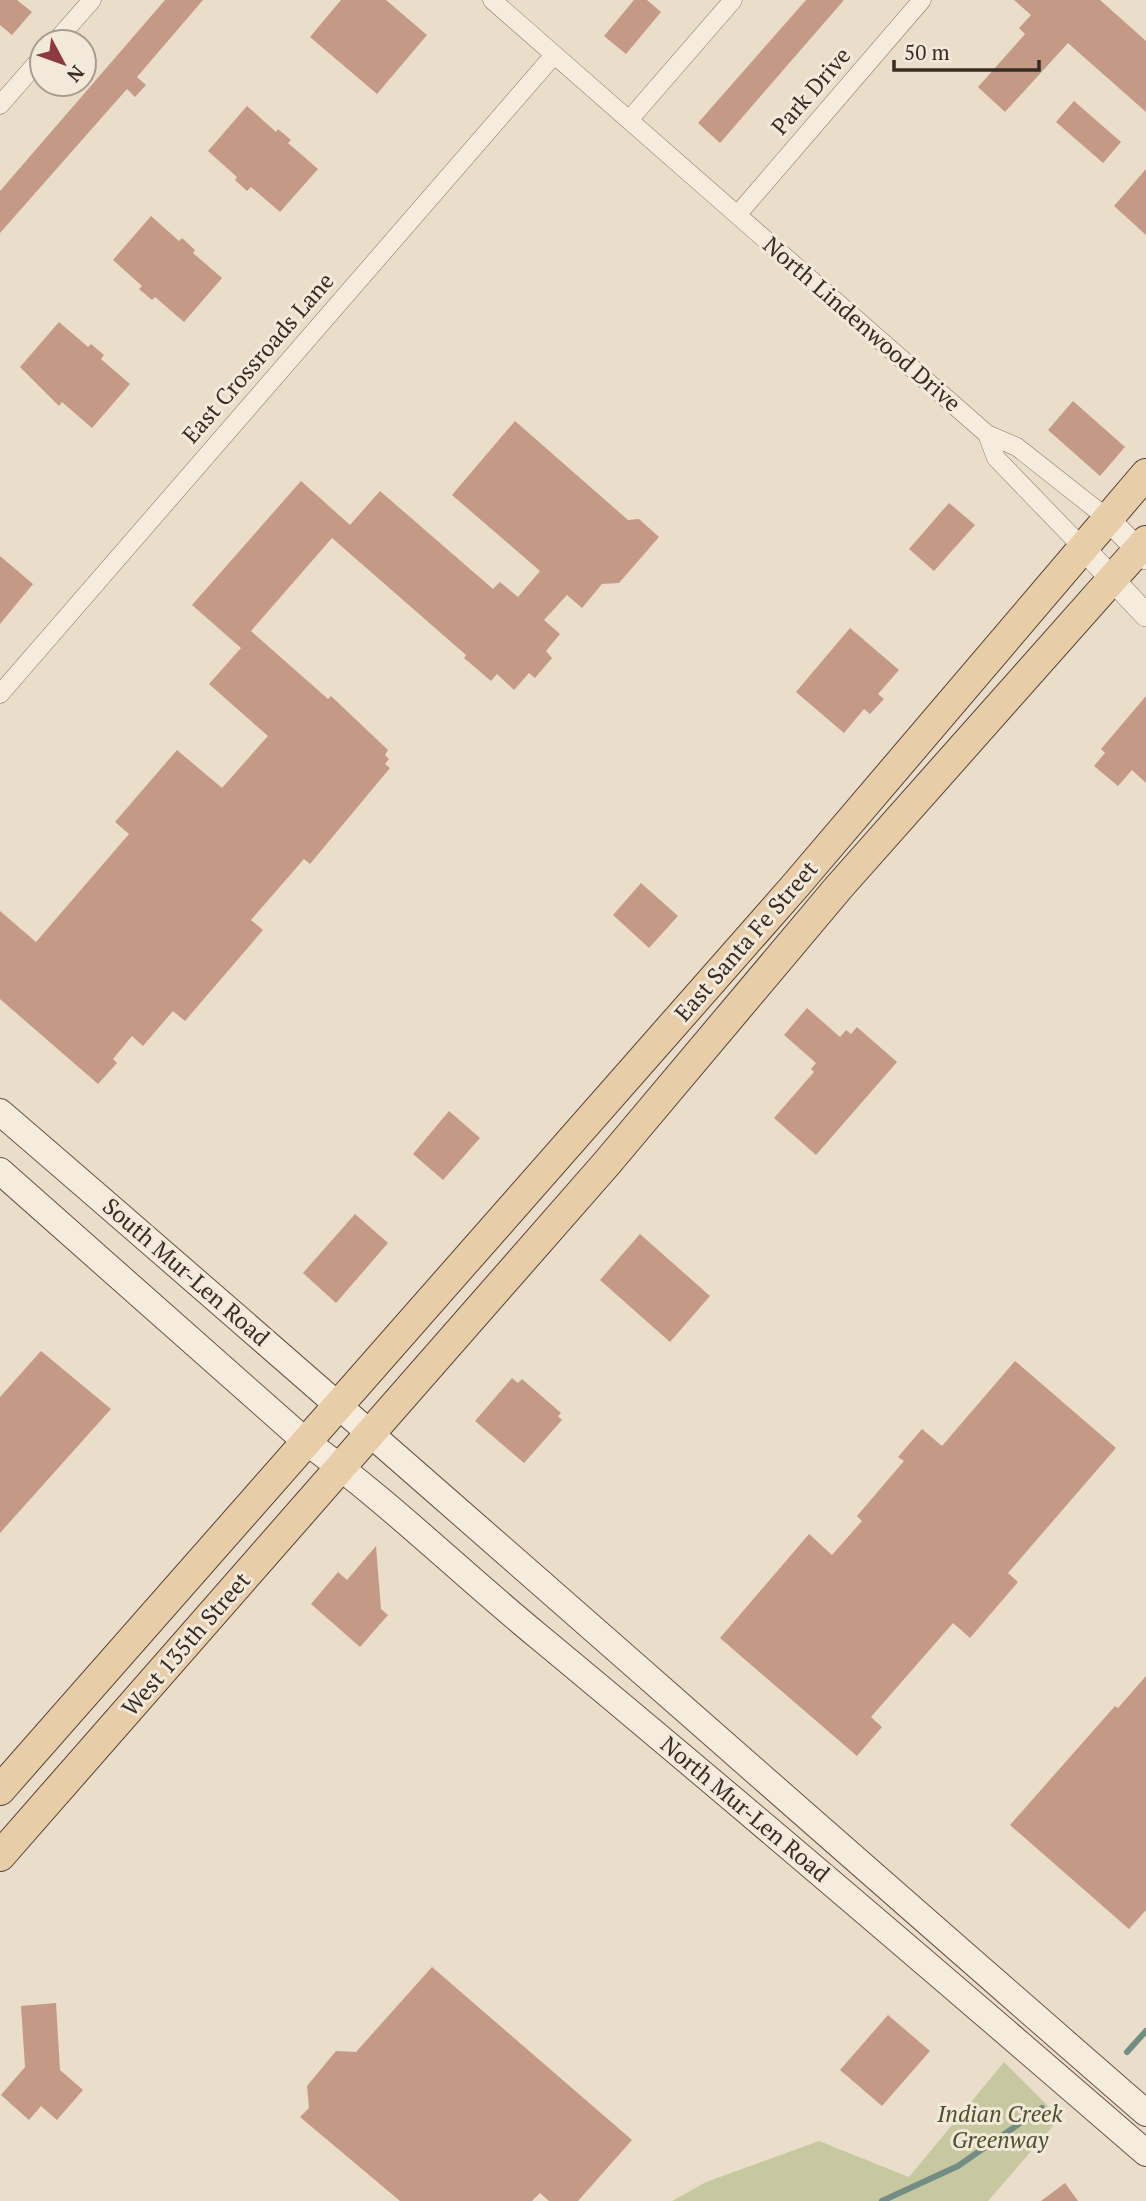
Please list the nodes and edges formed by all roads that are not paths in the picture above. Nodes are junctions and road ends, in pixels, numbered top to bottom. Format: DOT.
graph roads {
  1 [pos="92,0"];
  2 [pos="492,0"];
  3 [pos="733,0"];
  4 [pos="922,0"];
  5 [pos="67,28"];
  6 [pos="554,55"];
  7 [pos="28,72"];
  8 [pos="1,101"];
  9 [pos="629,120"];
  10 [pos="738,214"];
  11 [pos="987,434"];
  12 [pos="1146,474"];
  13 [pos="1107,518"];
  14 [pos="1082,547"];
  15 [pos="1143,550"];
  16 [pos="1112,579"];
  17 [pos="1146,615"];
  18 [pos="0,694"];
  19 [pos="0,1112"];
  20 [pos="0,1171"];
  21 [pos="339,1403"];
  22 [pos="372,1432"];
  23 [pos="305,1441"];
  24 [pos="341,1467"];
  25 [pos="0,1790"];
  26 [pos="0,1856"];
  27 [pos="1146,2113"];
  28 [pos="1146,2153"];
  1 -- 5 [label="street"];
  2 -- 6 [label="street, North Lindenwood Drive"];
  3 -- 9 [label="street"];
  4 -- 10 [label="street, Park Drive"];
  6 -- 9 [label="street, North Lindenwood Drive"];
  6 -- 18 [label="street, East Crossroads Lane"];
  7 -- 8 [label="street"];
  9 -- 10 [label="street, North Lindenwood Drive"];
  10 -- 11 [label="street, North Lindenwood Drive"];
  11 -- 13 [label="street, North Lindenwood Drive"];
  11 -- 14 [label="street, North Lindenwood Drive"];
  12 -- 13 [label="main road, East Santa Fe Street"];
  13 -- 14 [label="main road, East Santa Fe Street"];
  13 -- 15 [label="street, North Lindenwood Drive"];
  14 -- 16 [label="street, North Lindenwood Drive"];
  14 -- 21 [label="main road, East Santa Fe Street"];
  15 -- 16 [label="main road, East Santa Fe Street"];
  16 -- 17 [label="street, North Lindenwood Drive"];
  16 -- 22 [label="main road, East Santa Fe Street"];
  19 -- 21 [label="main road, South Mur-Len Road"];
  20 -- 23 [label="main road, South Mur-Len Road"];
  21 -- 22 [label="main road, South Mur-Len Road"];
  21 -- 23 [label="main road, West 135th Street"];
  22 -- 24 [label="main road, West 135th Street"];
  22 -- 27 [label="main road, North Mur-Len Road"];
  23 -- 24 [label="main road, South Mur-Len Road"];
  23 -- 25 [label="main road, West 135th Street"];
  24 -- 26 [label="main road, West 135th Street"];
  24 -- 28 [label="main road, North Mur-Len Road"];
}
